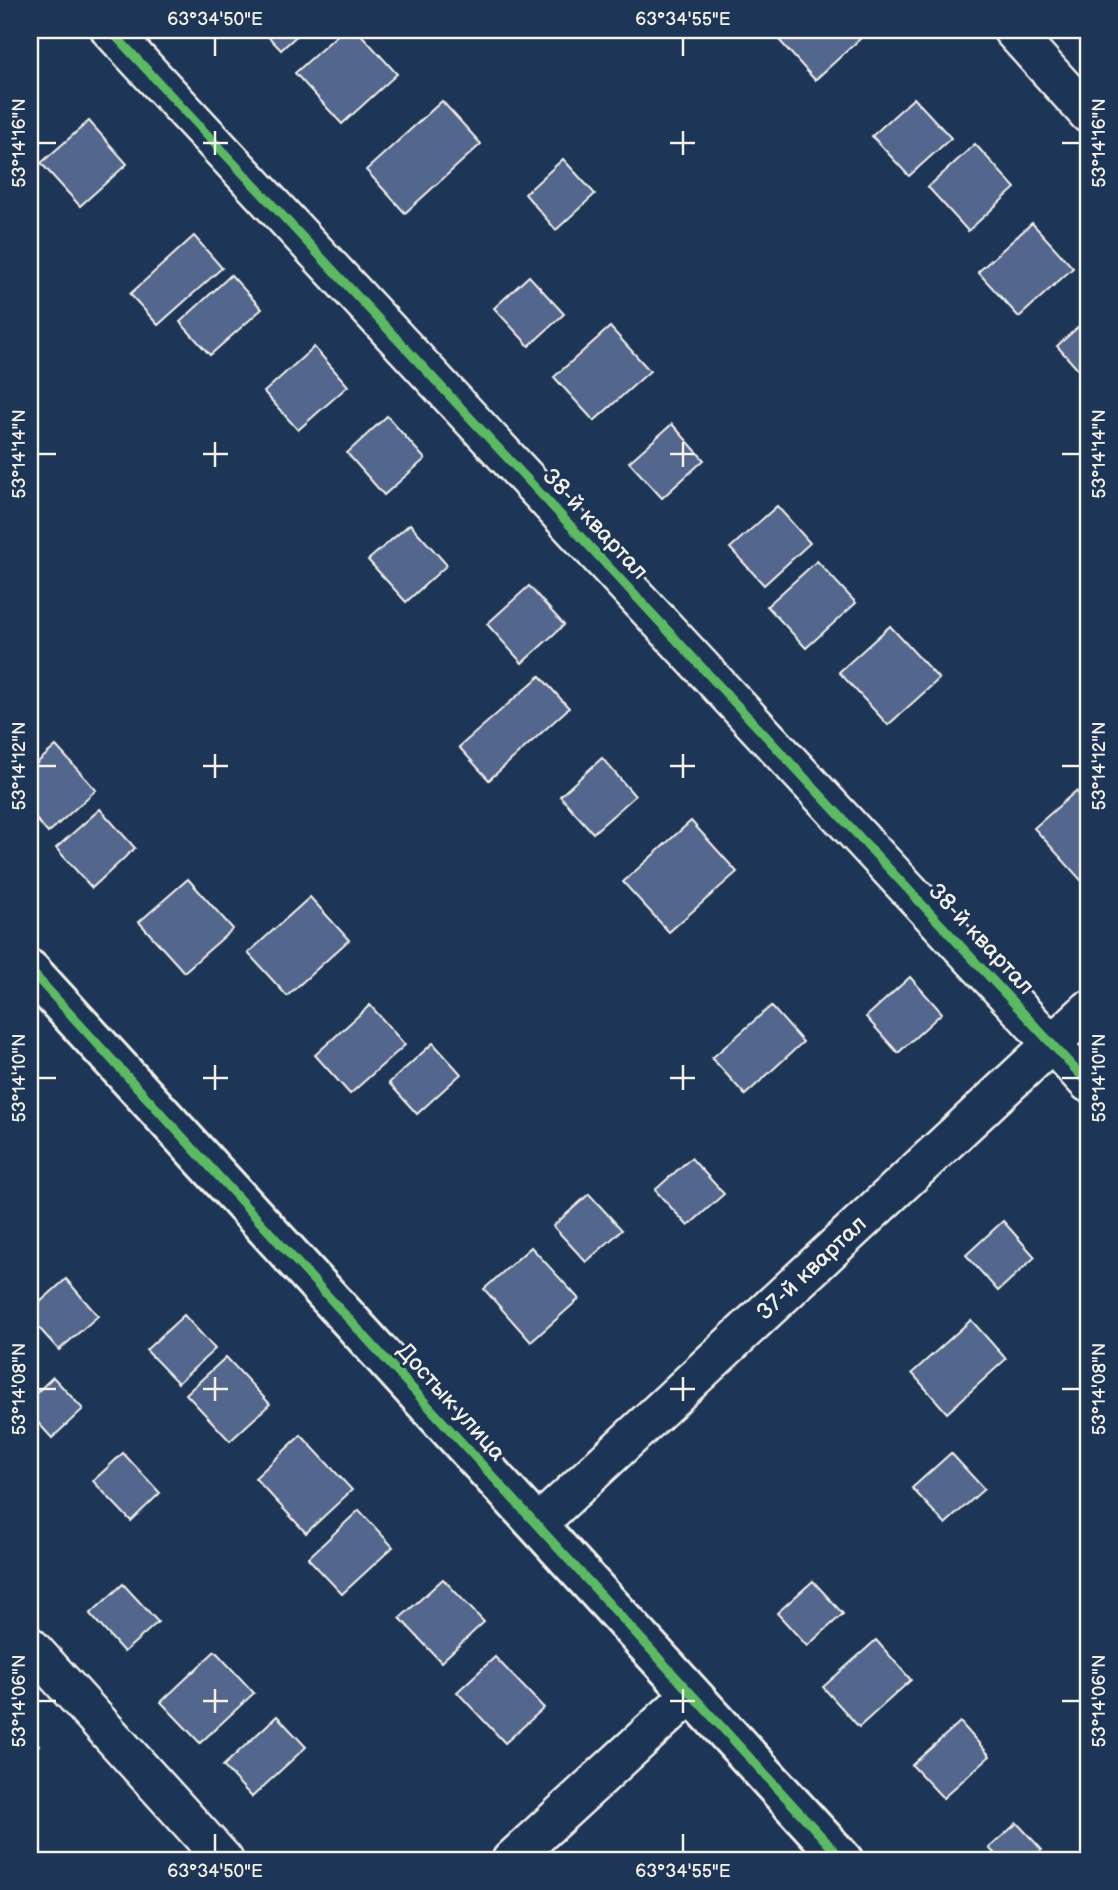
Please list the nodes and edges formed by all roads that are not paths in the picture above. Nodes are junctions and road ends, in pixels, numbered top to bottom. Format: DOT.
graph roads {
  1 [pos="110,30"];
  2 [pos="1012,30"];
  3 [pos="1088,114"];
  4 [pos="30,970"];
  5 [pos="1088,1010"];
  6 [pos="1052,1044"];
  7 [pos="1088,1083"];
  8 [pos="537,1525"];
  9 [pos="30,1646"];
  10 [pos="691,1693"];
  11 [pos="224,1860"];
  12 [pos="511,1860"];
  13 [pos="843,1860"];
  1 -- 6 [label="street, 38-й квартал"];
  2 -- 3 [label="street"];
  4 -- 8 [label="street, Достык улица"];
  5 -- 6 [label="street, 37-й квартал"];
  6 -- 7 [label="street, 38-й квартал"];
  6 -- 8 [label="street, 37-й квартал"];
  8 -- 10 [label="street, Достык улица"];
  9 -- 11 [label="street"];
  10 -- 12 [label="street"];
  10 -- 13 [label="street, Достык улица"];
}
